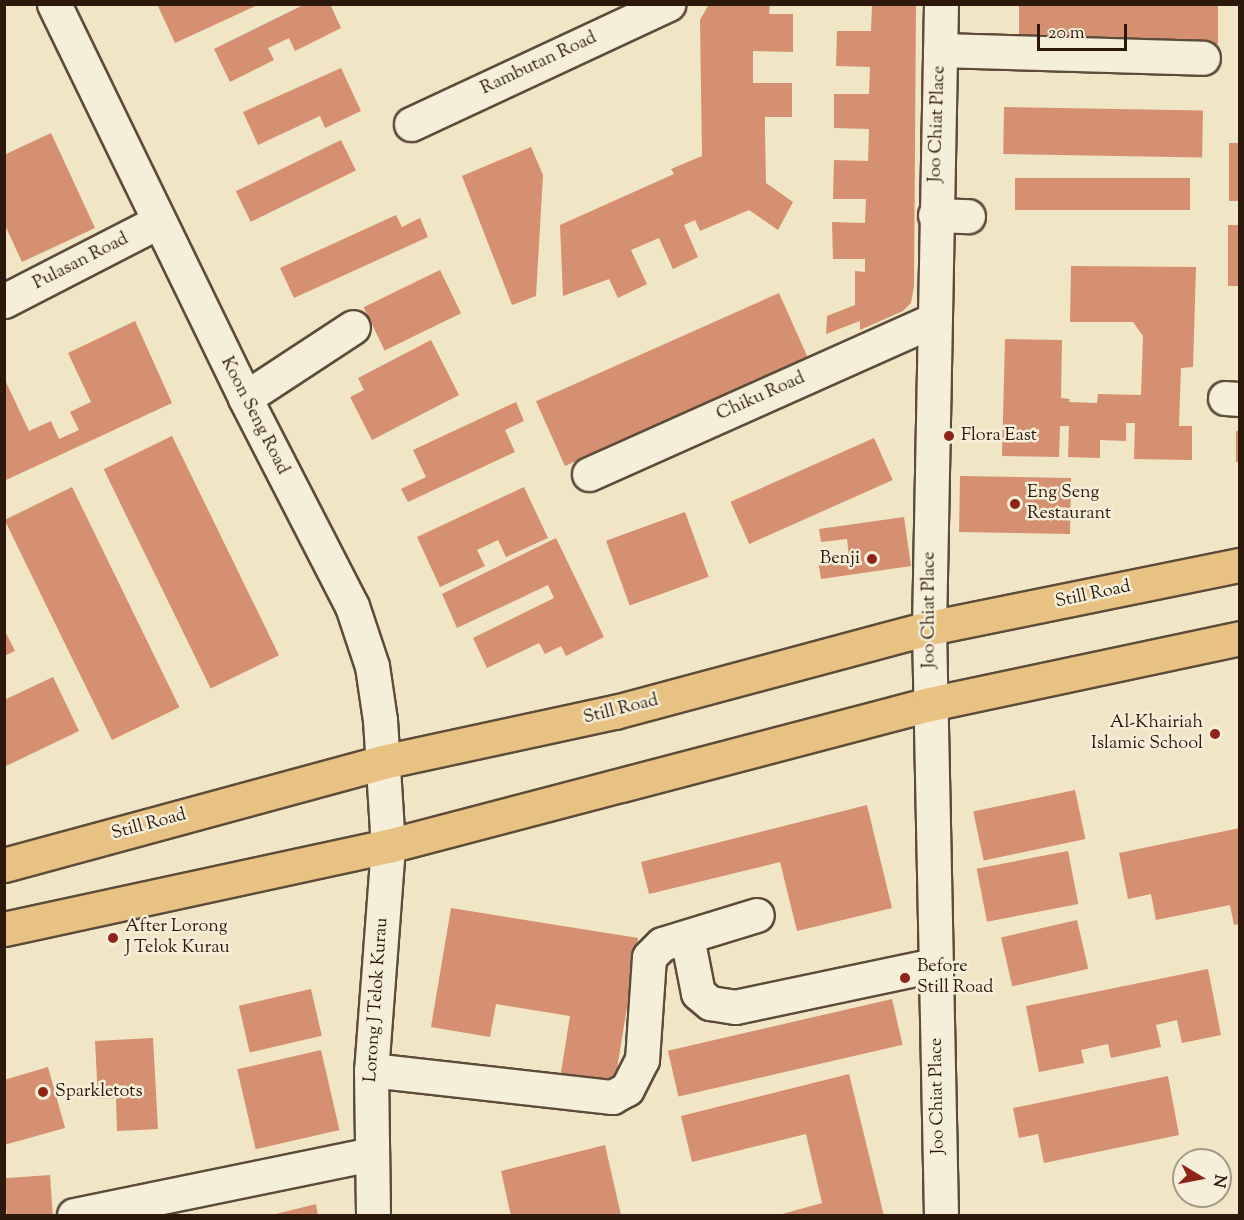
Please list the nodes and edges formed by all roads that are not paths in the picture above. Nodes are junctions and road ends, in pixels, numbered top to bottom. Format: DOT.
graph roads {
  1 [pos="54,4"];
  2 [pos="668,4"];
  3 [pos="940,4"];
  4 [pos="940,50"];
  5 [pos="1203,58"];
  6 [pos="411,124"];
  7 [pos="935,215"];
  8 [pos="968,216"];
  9 [pos="158,222"];
  10 [pos="4,301"];
  11 [pos="933,320"];
  12 [pos="353,327"];
  13 [pos="244,398"];
  14 [pos="589,474"];
  15 [pos="1239,565"];
  16 [pos="929,628"];
  17 [pos="1239,638"];
  18 [pos="930,704"];
  19 [pos="383,762"];
  20 [pos="388,846"];
  21 [pos="4,865"];
  22 [pos="757,915"];
  23 [pos="4,929"];
  24 [pos="687,937"];
  25 [pos="935,964"];
  26 [pos="371,1070"];
  27 [pos="372,1154"];
  28 [pos="74,1215"];
  29 [pos="373,1215"];
  30 [pos="941,1215"];
  1 -- 9 [label="street, Koon Seng Road"];
  2 -- 6 [label="street, Rambutan Road"];
  3 -- 4 [label="street, Joo Chiat Place"];
  4 -- 5 [label="street"];
  4 -- 7 [label="street, Joo Chiat Place"];
  7 -- 8 [label="street"];
  7 -- 11 [label="street, Joo Chiat Place"];
  9 -- 10 [label="street, Pulasan Road"];
  9 -- 13 [label="street, Koon Seng Road"];
  11 -- 14 [label="street, Chiku Road"];
  11 -- 16 [label="street, Joo Chiat Place"];
  12 -- 13 [label="street"];
  13 -- 19 [label="street, Koon Seng Road"];
  15 -- 16 [label="highway, Still Road"];
  16 -- 18 [label="street, Joo Chiat Place"];
  16 -- 19 [label="highway, Still Road"];
  17 -- 18 [label="highway"];
  18 -- 20 [label="highway"];
  18 -- 25 [label="street, Joo Chiat Place"];
  19 -- 20 [label="street, Koon Seng Road"];
  19 -- 21 [label="highway, Still Road"];
  20 -- 23 [label="highway"];
  20 -- 26 [label="street, Lorong J Telok Kurau"];
  22 -- 24 [label="street"];
  24 -- 25 [label="street"];
  24 -- 26 [label="street"];
  25 -- 30 [label="street, Joo Chiat Place"];
  26 -- 27 [label="street, Lorong J Telok Kurau"];
  27 -- 28 [label="street"];
  27 -- 29 [label="street, Lorong J Telok Kurau"];
}
